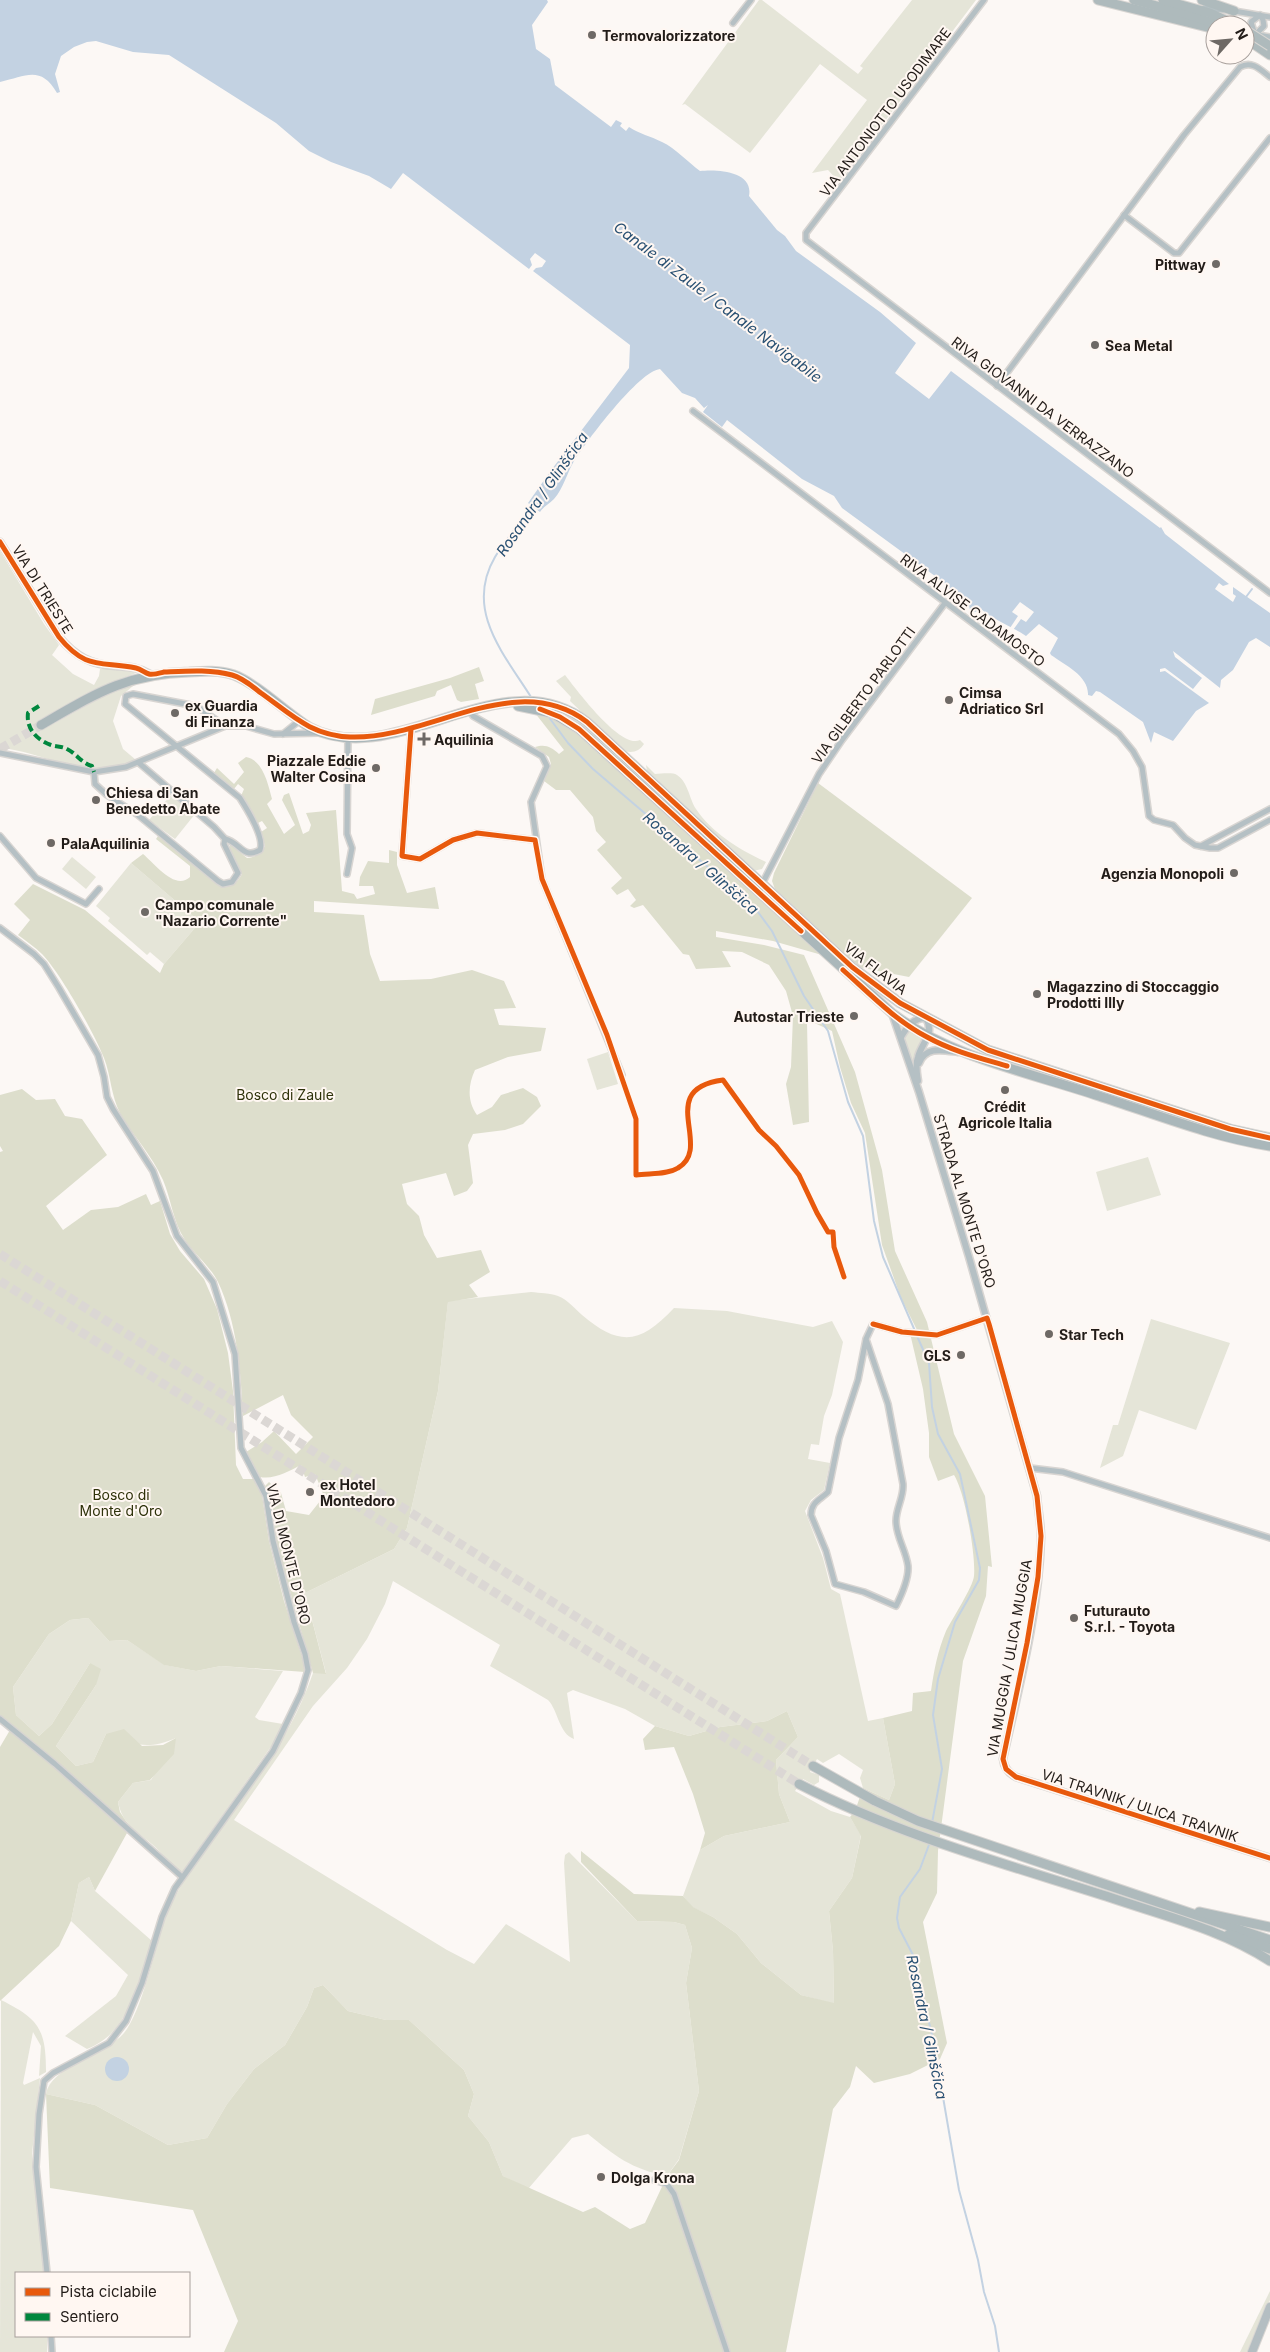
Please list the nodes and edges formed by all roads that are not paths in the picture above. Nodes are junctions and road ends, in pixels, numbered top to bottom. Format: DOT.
graph roads {
  1 [pos="751,0"];
  2 [pos="984,0"];
  3 [pos="1098,0"];
  4 [pos="1127,0"];
  5 [pos="1163,0"];
  6 [pos="1169,0"];
  7 [pos="1202,0"];
  8 [pos="1134,5"];
  9 [pos="1234,10"];
  10 [pos="1214,15"];
  11 [pos="1260,15"];
  12 [pos="1269,16"];
  13 [pos="1255,19"];
  14 [pos="1205,20"];
  15 [pos="733,23"];
  16 [pos="1205,25"];
  17 [pos="1205,25"];
  18 [pos="1255,35"];
  19 [pos="1255,37"];
  20 [pos="1270,37"];
  21 [pos="1255,45"];
  22 [pos="1270,46"];
  23 [pos="1270,55"];
  24 [pos="1270,77"];
  25 [pos="1270,138"];
  26 [pos="1124,215"];
  27 [pos="806,237"];
  28 [pos="997,386"];
  29 [pos="692,411"];
  30 [pos="0,542"];
  31 [pos="1270,593"];
  32 [pos="945,603"];
  33 [pos="150,674"];
  34 [pos="497,704"];
  35 [pos="470,711"];
  36 [pos="299,721"];
  37 [pos="41,725"];
  38 [pos="225,726"];
  39 [pos="412,729"];
  40 [pos="319,733"];
  41 [pos="283,734"];
  42 [pos="348,737"];
  43 [pos="176,745"];
  44 [pos="0,753"];
  45 [pos="139,763"];
  46 [pos="94,772"];
  47 [pos="1270,809"];
  48 [pos="1270,820"];
  49 [pos="0,836"];
  50 [pos="225,839"];
  51 [pos="535,840"];
  52 [pos="1201,846"];
  53 [pos="347,874"];
  54 [pos="762,884"];
  55 [pos="99,889"];
  56 [pos="0,928"];
  57 [pos="893,1014"];
  58 [pos="926,1018"];
  59 [pos="909,1026"];
  60 [pos="901,1038"];
  61 [pos="927,1038"];
  62 [pos="963,1052"];
  63 [pos="917,1069"];
  64 [pos="622,1075"];
  65 [pos="919,1092"];
  66 [pos="1270,1138"];
  67 [pos="1270,1146"];
  68 [pos="987,1317"];
  69 [pos="866,1339"];
  70 [pos="1030,1468"];
  71 [pos="1270,1538"];
  72 [pos="0,1720"];
  73 [pos="813,1766"];
  74 [pos="1006,1769"];
  75 [pos="799,1784"];
  76 [pos="1270,1858"];
  77 [pos="181,1876"];
  78 [pos="1149,1900"];
  79 [pos="1180,1921"];
  80 [pos="1270,1927"];
  81 [pos="1270,1940"];
  82 [pos="1270,1949"];
  83 [pos="1270,1962"];
  84 [pos="654,2180"];
  85 [pos="48,2272"];
  86 [pos="1270,2307"];
  87 [pos="51,2337"];
  88 [pos="52,2352"];
  89 [pos="727,2352"];
  90 [pos="1252,2352"];
  1 -- 15 [label="street"];
  2 -- 27 [label="street, VIA ANTONIOTTO USODIMARE"];
  3 -- 8 [label="highway"];
  4 -- 17 [label="street"];
  5 -- 10 [label="highway"];
  6 -- 9 [label="street"];
  7 -- 9 [label="highway"];
  8 -- 14 [label="highway"];
  8 -- 16 [label="highway"];
  9 -- 11 [label="street"];
  11 -- 12 [label="street"];
  11 -- 13 [label="street"];
  11 -- 18 [label="street"];
  18 -- 20 [label="street"];
  19 -- 22 [label="highway, bridge"];
  21 -- 23 [label="highway"];
  24 -- 26 [label="street"];
  25 -- 26 [label="street"];
  26 -- 28 [label="street"];
  27 -- 28 [label="street, RIVA GIOVANNI DA VERRAZZANO"];
  28 -- 31 [label="street, RIVA GIOVANNI DA VERRAZZANO"];
  29 -- 32 [label="street, RIVA ALVISE CADAMOSTO"];
  30 -- 33 [label="street, VIA DI TRIESTE"];
  32 -- 52 [label="street, RIVA ALVISE CADAMOSTO"];
  32 -- 54 [label="street, VIA GILBERTO PARLOTTI"];
  33 -- 36 [label="main road"];
  33 -- 37 [label="main road"];
  34 -- 35 [label="main road"];
  34 -- 54 [label="main road, VIA FLAVIA"];
  34 -- 57 [label="main road, VIA FLAVIA"];
  35 -- 39 [label="main road"];
  35 -- 51 [label="street"];
  36 -- 40 [label="main road"];
  36 -- 41 [label="street"];
  38 -- 41 [label="street"];
  38 -- 43 [label="street"];
  38 -- 43 [label="street"];
  39 -- 42 [label="main road"];
  39 -- 51 [label="street"];
  40 -- 41 [label="street"];
  40 -- 42 [label="main road"];
  42 -- 53 [label="street"];
  43 -- 45 [label="street"];
  43 -- 50 [label="street"];
  44 -- 46 [label="street"];
  45 -- 46 [label="street"];
  45 -- 50 [label="street"];
  46 -- 50 [label="street"];
  47 -- 52 [label="street"];
  48 -- 52 [label="street"];
  49 -- 55 [label="street"];
  51 -- 64 [label="street"];
  54 -- 58 [label="main road, VIA FLAVIA"];
  56 -- 77 [label="street, VIA DI MONTE D'ORO"];
  57 -- 59 [label="main road, VIA FLAVIA"];
  57 -- 60 [label="street, STRADA AL MONTE D'ORO"];
  58 -- 59 [label="street"];
  58 -- 61 [label="street, STRADA AL MONTE D'ORO"];
  58 -- 66 [label="main road, VIA FLAVIA"];
  59 -- 60 [label="street"];
  59 -- 61 [label="main road, VIA FLAVIA"];
  60 -- 65 [label="street, STRADA AL MONTE D'ORO"];
  61 -- 62 [label="main road, VIA FLAVIA"];
  61 -- 63 [label="street, STRADA AL MONTE D'ORO"];
  62 -- 63 [label="street"];
  62 -- 67 [label="main road, VIA FLAVIA"];
  63 -- 65 [label="street, STRADA AL MONTE D'ORO"];
  65 -- 68 [label="street, STRADA AL MONTE D'ORO"];
  68 -- 69 [label="street"];
  68 -- 70 [label="street, VIA MUGGIA / ULICA MUGGIA"];
  69 -- 69 [label="street"];
  70 -- 71 [label="street"];
  70 -- 74 [label="street, VIA MUGGIA / ULICA MUGGIA"];
  72 -- 77 [label="street"];
  73 -- 78 [label="highway"];
  74 -- 76 [label="street, VIA TRAVNIK / ULICA TRAVNIK"];
  75 -- 79 [label="highway"];
  77 -- 85 [label="street, VIA DI MONTE D'ORO"];
  78 -- 80 [label="highway"];
  78 -- 81 [label="highway"];
  79 -- 82 [label="highway"];
  79 -- 83 [label="highway"];
  84 -- 89 [label="street"];
  86 -- 90 [label="main road"];
  87 -- 88 [label="street"];
}
